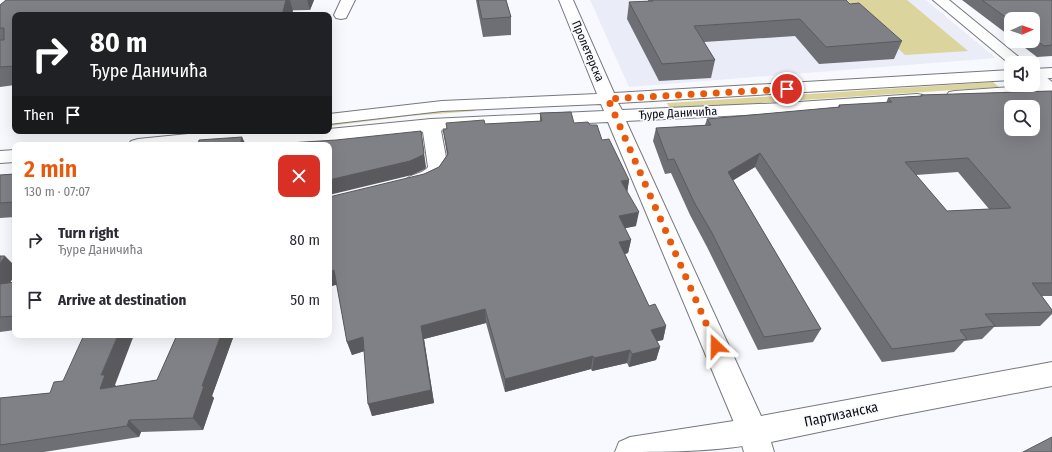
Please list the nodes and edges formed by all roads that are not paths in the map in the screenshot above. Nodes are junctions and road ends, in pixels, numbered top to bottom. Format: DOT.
graph roads {
  1 [pos="348,0"];
  2 [pos="566,0"];
  3 [pos="940,0"];
  4 [pos="341,15"];
  5 [pos="1009,56"];
  6 [pos="1004,76"];
  7 [pos="1040,78"];
  8 [pos="1051,85"];
  9 [pos="611,108"];
  10 [pos="332,119"];
  11 [pos="431,125"];
  12 [pos="232,134"];
  13 [pos="208,139"];
  14 [pos="173,142"];
  15 [pos="12,156"];
  16 [pos="0,158"];
  17 [pos="397,187"];
  18 [pos="1052,374"];
  19 [pos="756,442"];
  20 [pos="630,452"];
  1 -- 4 [label="street"];
  2 -- 9 [label="street, Пролетерска"];
  3 -- 5 [label="street"];
  6 -- 9 [label="street, Ђуре Даничића"];
  7 -- 8 [label="street"];
  8 -- 9 [label="street, Ђуре Даничића"];
  9 -- 10 [label="street, Ђуре Даничића"];
  9 -- 11 [label="street, Ђуре Даничића"];
  9 -- 19 [label="street, Пролетерска"];
  11 -- 13 [label="street, Ђуре Даничића"];
  11 -- 17 [label="street"];
  12 -- 13 [label="street, Ђуре Даничића"];
  13 -- 14 [label="street, Ђуре Даничића"];
  15 -- 16 [label="street"];
  18 -- 19 [label="street, Партизанска"];
  19 -- 20 [label="street, Партизанска"];
}
